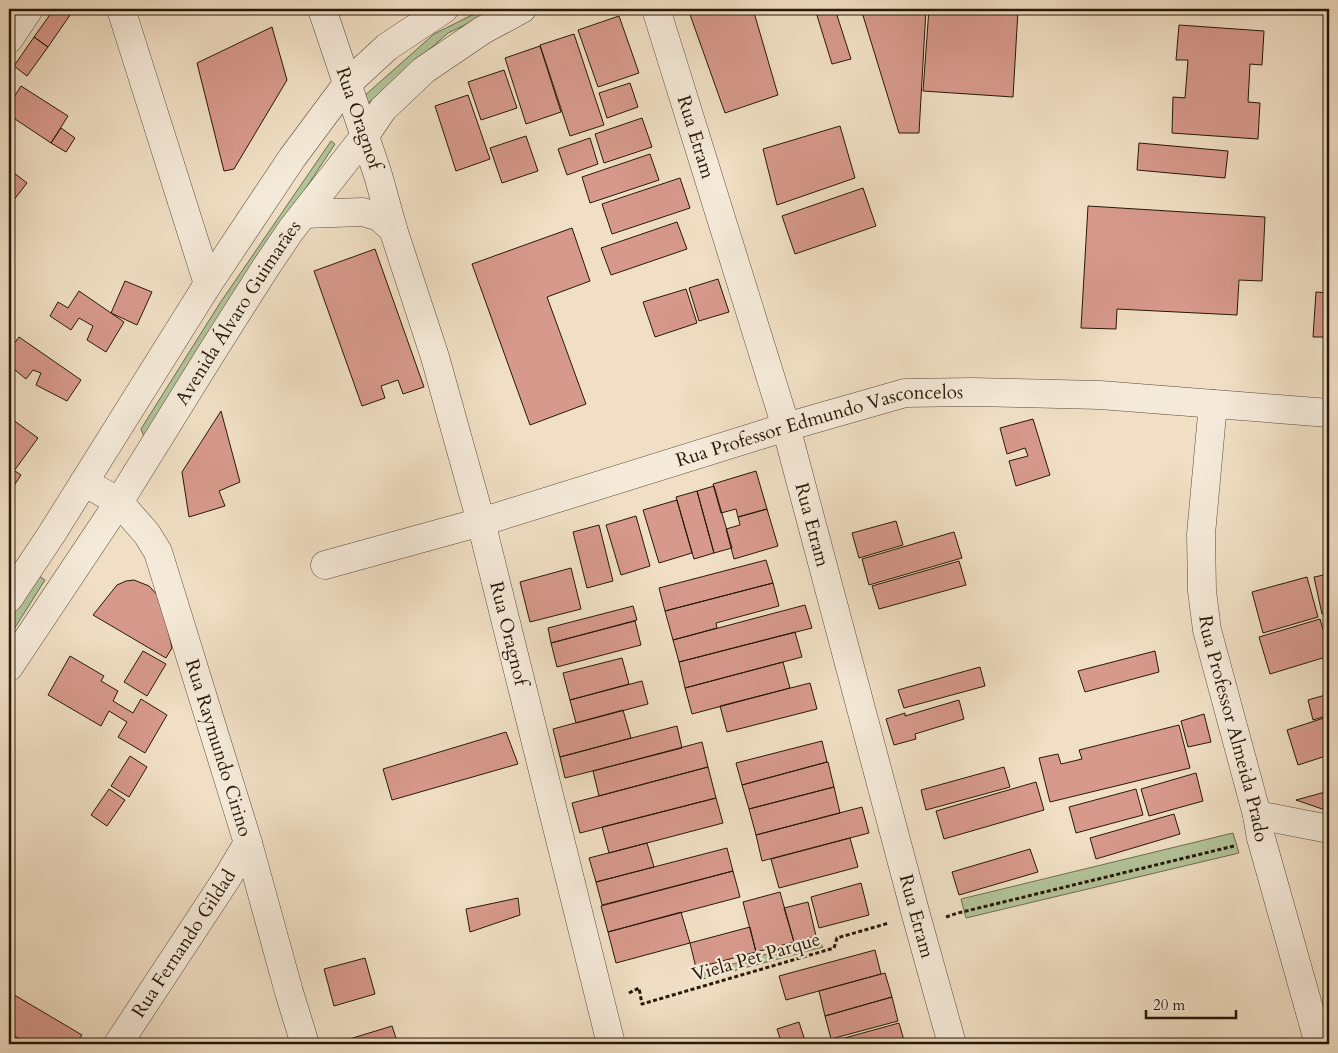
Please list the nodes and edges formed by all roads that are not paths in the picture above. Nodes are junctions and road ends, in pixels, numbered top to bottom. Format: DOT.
graph roads {
  1 [pos="29,9"];
  2 [pos="121,9"];
  3 [pos="322,9"];
  4 [pos="444,9"];
  5 [pos="522,9"];
  6 [pos="656,9"];
  7 [pos="9,38"];
  8 [pos="347,84"];
  9 [pos="364,137"];
  10 [pos="304,214"];
  11 [pos="393,229"];
  12 [pos="208,284"];
  13 [pos="1213,404"];
  14 [pos="1329,413"];
  15 [pos="786,427"];
  16 [pos="84,482"];
  17 [pos="119,502"];
  18 [pos="481,522"];
  19 [pos="325,565"];
  20 [pos="9,598"];
  21 [pos="9,668"];
  22 [pos="1257,815"];
  23 [pos="1329,829"];
  24 [pos="248,843"];
  25 [pos="118,1044"];
  26 [pos="305,1044"];
  27 [pos="611,1044"];
  28 [pos="952,1044"];
  29 [pos="1319,1044"];
  1 -- 7 [label="street"];
  2 -- 12 [label="street"];
  3 -- 8 [label="street, Rua Oragnof"];
  4 -- 8 [label="street"];
  5 -- 9 [label="street, Avenida Álvaro Guimarães"];
  6 -- 15 [label="street, Rua Etram"];
  8 -- 9 [label="street, Rua Oragnof"];
  8 -- 12 [label="street"];
  9 -- 10 [label="street, Avenida Álvaro Guimarães"];
  9 -- 11 [label="street, Rua Oragnof"];
  10 -- 11 [label="street"];
  10 -- 17 [label="street, Avenida Álvaro Guimarães"];
  11 -- 18 [label="street, Rua Oragnof"];
  12 -- 16 [label="street"];
  13 -- 14 [label="street, Rua Professor Edmundo Vasconcelos"];
  13 -- 15 [label="street, Rua Professor Edmundo Vasconcelos"];
  13 -- 22 [label="street, Rua Professor Almeida Prado"];
  15 -- 18 [label="street, Rua Professor Edmundo Vasconcelos"];
  15 -- 28 [label="street, Rua Etram"];
  16 -- 17 [label="street, Rua Raymundo Cirino"];
  16 -- 20 [label="street"];
  17 -- 21 [label="street, Avenida Álvaro Guimarães"];
  17 -- 24 [label="street, Rua Raymundo Cirino"];
  18 -- 19 [label="street, Rua Professor Edmundo Vasconcelos"];
  18 -- 27 [label="street, Rua Oragnof"];
  22 -- 23 [label="street"];
  22 -- 29 [label="street, Rua Professor Almeida Prado"];
  24 -- 25 [label="street, Rua Fernando Gildad"];
  24 -- 26 [label="street, Rua Raymundo Cirino"];
}
